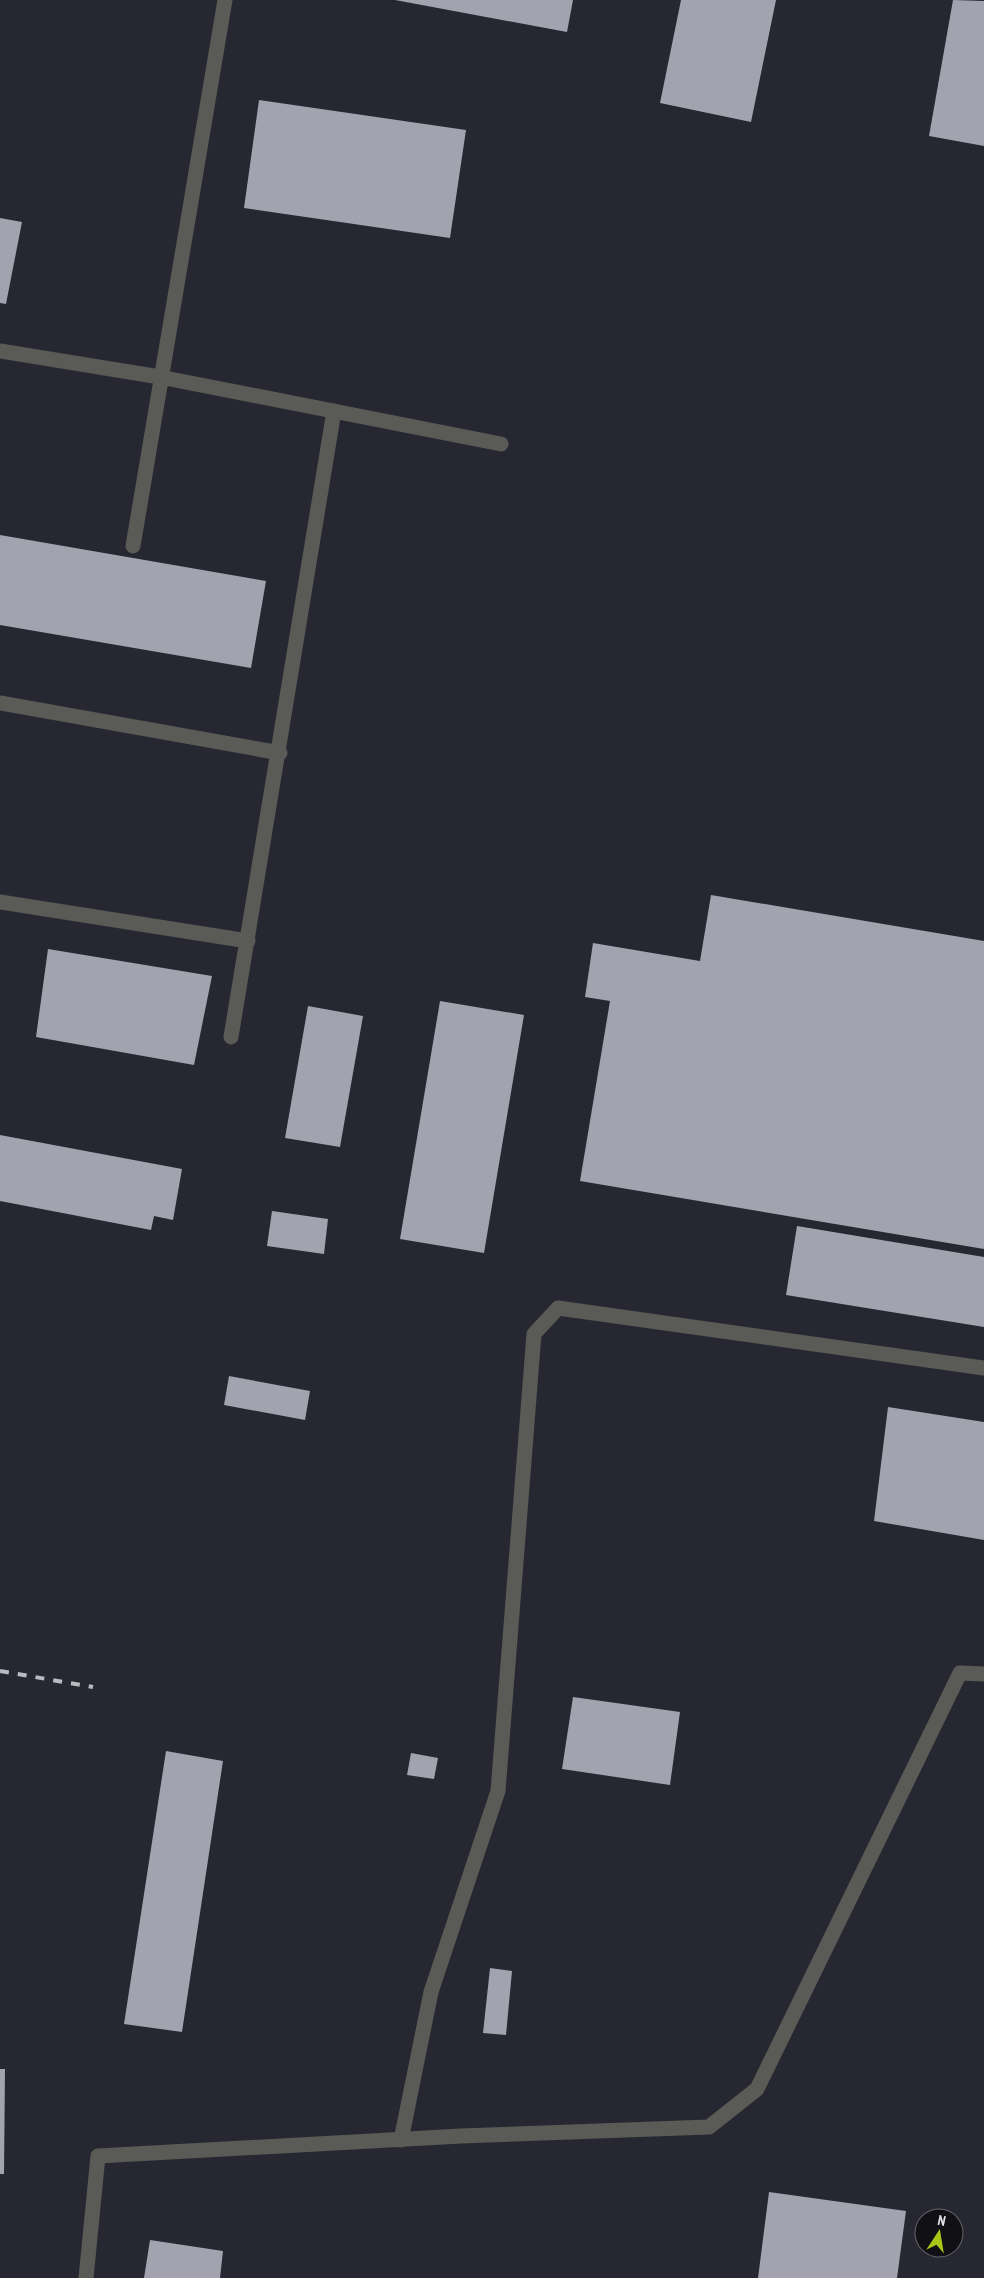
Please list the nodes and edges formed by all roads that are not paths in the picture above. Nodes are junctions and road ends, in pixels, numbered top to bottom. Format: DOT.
graph roads {
  1 [pos="225,0"];
  2 [pos="0,351"];
  3 [pos="160,377"];
  4 [pos="334,411"];
  5 [pos="501,444"];
  6 [pos="133,546"];
  7 [pos="0,703"];
  8 [pos="280,753"];
  9 [pos="0,902"];
  10 [pos="248,942"];
  11 [pos="231,1037"];
  12 [pos="984,1368"];
  13 [pos="984,1674"];
  14 [pos="401,2140"];
  15 [pos="86,2278"];
  1 -- 3 [label="lane"];
  2 -- 3 [label="lane"];
  3 -- 4 [label="lane"];
  3 -- 6 [label="lane"];
  4 -- 5 [label="lane"];
  4 -- 8 [label="lane"];
  7 -- 8 [label="lane"];
  8 -- 10 [label="lane"];
  9 -- 10 [label="lane"];
  10 -- 11 [label="lane"];
  12 -- 14 [label="lane"];
  13 -- 14 [label="lane"];
  14 -- 15 [label="lane"];
}
